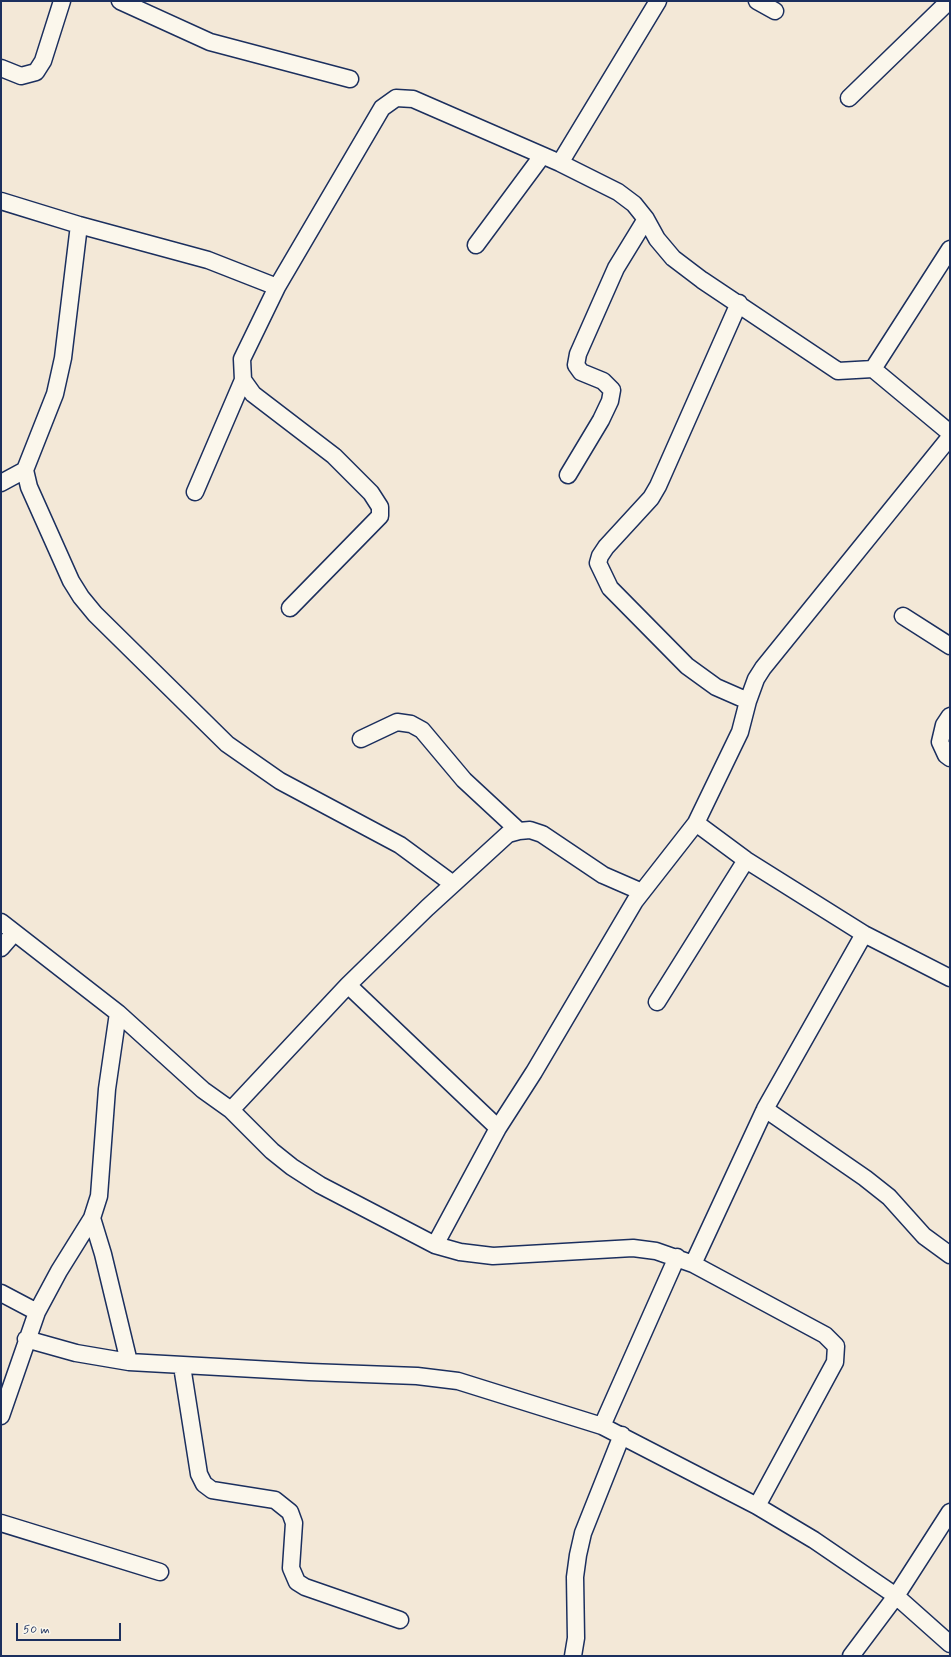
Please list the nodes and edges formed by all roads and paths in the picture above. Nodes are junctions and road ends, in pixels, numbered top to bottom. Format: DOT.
graph roads {
  1 [pos="62,1"];
  2 [pos="120,1"];
  3 [pos="658,1"];
  4 [pos="757,1"];
  5 [pos="949,1"];
  6 [pos="775,11"];
  7 [pos="1,68"];
  8 [pos="350,79"];
  9 [pos="849,98"];
  10 [pos="542,156"];
  11 [pos="560,164"];
  12 [pos="1,201"];
  13 [pos="646,219"];
  14 [pos="79,225"];
  15 [pos="476,245"];
  16 [pos="950,249"];
  17 [pos="277,287"];
  18 [pos="739,304"];
  19 [pos="873,369"];
  20 [pos="243,380"];
  21 [pos="950,433"];
  22 [pos="950,437"];
  23 [pos="25,470"];
  24 [pos="568,474"];
  25 [pos="1,483"];
  26 [pos="195,492"];
  27 [pos="290,608"];
  28 [pos="903,616"];
  29 [pos="950,646"];
  30 [pos="748,701"];
  31 [pos="950,716"];
  32 [pos="361,739"];
  33 [pos="950,758"];
  34 [pos="696,823"];
  35 [pos="519,831"];
  36 [pos="746,860"];
  37 [pos="453,884"];
  38 [pos="642,892"];
  39 [pos="1,922"];
  40 [pos="14,933"];
  41 [pos="864,934"];
  42 [pos="1,948"];
  43 [pos="950,978"];
  44 [pos="348,985"];
  45 [pos="657,1002"];
  46 [pos="118,1013"];
  47 [pos="765,1109"];
  48 [pos="231,1110"];
  49 [pos="498,1128"];
  50 [pos="92,1218"];
  51 [pos="435,1245"];
  52 [pos="950,1255"];
  53 [pos="677,1257"];
  54 [pos="693,1264"];
  55 [pos="1,1293"];
  56 [pos="37,1312"];
  57 [pos="26,1340"];
  58 [pos="129,1362"];
  59 [pos="182,1366"];
  60 [pos="1,1416"];
  61 [pos="602,1426"];
  62 [pos="622,1435"];
  63 [pos="756,1506"];
  64 [pos="950,1512"];
  65 [pos="1,1523"];
  66 [pos="160,1572"];
  67 [pos="896,1596"];
  68 [pos="400,1620"];
  69 [pos="950,1644"];
  70 [pos="573,1656"];
  71 [pos="851,1656"];
  1 -- 7 [label="street"];
  2 -- 8 [label="street"];
  3 -- 11 [label="street"];
  4 -- 6 [label="street"];
  5 -- 9 [label="street"];
  10 -- 11 [label="street"];
  10 -- 15 [label="street"];
  10 -- 17 [label="street"];
  11 -- 13 [label="street"];
  12 -- 14 [label="street"];
  13 -- 18 [label="street"];
  13 -- 24 [label="street"];
  14 -- 17 [label="street"];
  14 -- 23 [label="street"];
  16 -- 19 [label="street"];
  17 -- 20 [label="street"];
  18 -- 19 [label="street"];
  18 -- 30 [label="street"];
  19 -- 21 [label="street"];
  20 -- 26 [label="street"];
  20 -- 27 [label="street"];
  22 -- 30 [label="street"];
  23 -- 25 [label="street"];
  23 -- 37 [label="street"];
  28 -- 29 [label="street"];
  30 -- 34 [label="street"];
  31 -- 33 [label="street"];
  32 -- 35 [label="street"];
  34 -- 36 [label="street"];
  34 -- 38 [label="street"];
  35 -- 37 [label="street"];
  35 -- 38 [label="street"];
  36 -- 41 [label="street"];
  36 -- 45 [label="street"];
  37 -- 44 [label="street"];
  38 -- 49 [label="street"];
  39 -- 40 [label="street"];
  40 -- 42 [label="street"];
  40 -- 46 [label="street"];
  41 -- 43 [label="street"];
  41 -- 47 [label="street"];
  44 -- 48 [label="street"];
  44 -- 49 [label="street"];
  46 -- 48 [label="street"];
  46 -- 50 [label="street"];
  47 -- 52 [label="street"];
  47 -- 54 [label="street"];
  48 -- 51 [label="street"];
  49 -- 51 [label="street"];
  50 -- 56 [label="street"];
  50 -- 58 [label="street"];
  51 -- 53 [label="street"];
  53 -- 54 [label="street"];
  53 -- 61 [label="street"];
  54 -- 63 [label="street"];
  55 -- 56 [label="street"];
  56 -- 57 [label="street"];
  57 -- 58 [label="street"];
  57 -- 60 [label="street"];
  58 -- 59 [label="street"];
  59 -- 61 [label="street"];
  59 -- 68 [label="street"];
  61 -- 62 [label="street"];
  62 -- 63 [label="street"];
  62 -- 70 [label="street"];
  63 -- 67 [label="street"];
  64 -- 67 [label="street"];
  65 -- 66 [label="street"];
  67 -- 69 [label="street"];
  67 -- 71 [label="street"];
}
